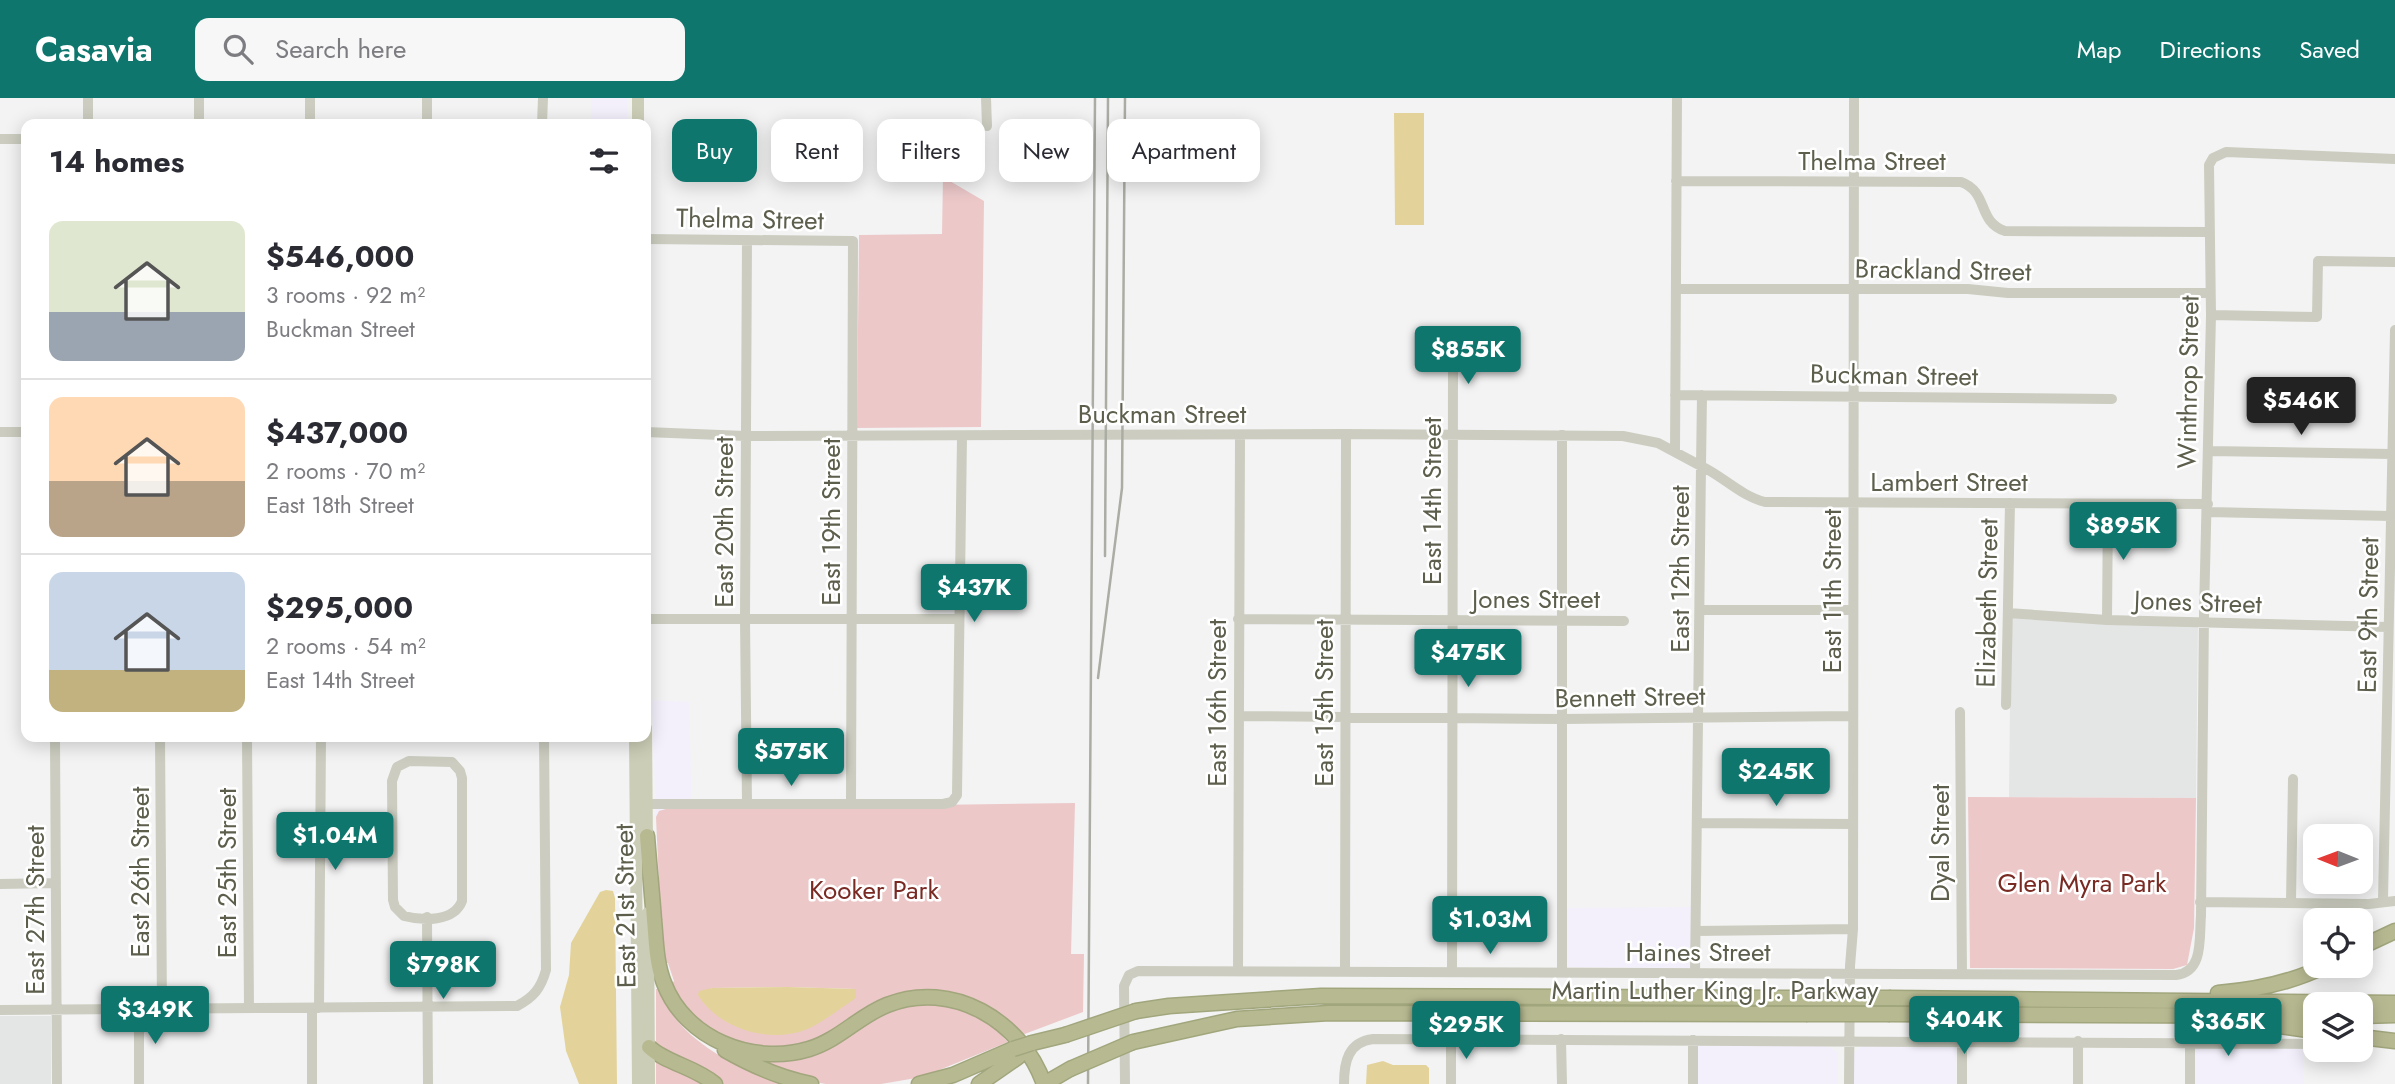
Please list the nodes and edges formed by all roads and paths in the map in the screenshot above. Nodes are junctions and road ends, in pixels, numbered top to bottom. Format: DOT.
graph roads {
  1 [pos="88,98"];
  2 [pos="199,98"];
  3 [pos="310,98"];
  4 [pos="426,98"];
  5 [pos="543,98"];
  6 [pos="638,98"];
  7 [pos="986,98"];
  8 [pos="1677,98"];
  9 [pos="1854,98"];
  10 [pos="88,119"];
  11 [pos="199,119"];
  12 [pos="310,119"];
  13 [pos="426,119"];
  14 [pos="542,119"];
  15 [pos="638,119"];
  16 [pos="987,126"];
  17 [pos="0,139"];
  18 [pos="21,139"];
  19 [pos="2395,159"];
  20 [pos="1676,181"];
  21 [pos="1854,182"];
  22 [pos="2210,232"];
  23 [pos="651,239"];
  24 [pos="747,240"];
  25 [pos="853,241"];
  26 [pos="2395,262"];
  27 [pos="1676,289"];
  28 [pos="1855,289"];
  29 [pos="2210,293"];
  30 [pos="2211,315"];
  31 [pos="2395,330"];
  32 [pos="1453,366"];
  33 [pos="2395,370"];
  34 [pos="1675,395"];
  35 [pos="1702,395"];
  36 [pos="1854,395"];
  37 [pos="2112,399"];
  38 [pos="0,432"];
  39 [pos="21,432"];
  40 [pos="651,432"];
  41 [pos="1346,434"];
  42 [pos="1240,435"];
  43 [pos="1453,435"];
  44 [pos="1562,435"];
  45 [pos="745,436"];
  46 [pos="853,436"];
  47 [pos="962,437"];
  48 [pos="2209,451"];
  49 [pos="1675,452"];
  50 [pos="2392,454"];
  51 [pos="1702,466"];
  52 [pos="2393,477"];
  53 [pos="1853,502"];
  54 [pos="2010,503"];
  55 [pos="2108,504"];
  56 [pos="2208,508"];
  57 [pos="2391,516"];
  58 [pos="2392,583"];
  59 [pos="1701,610"];
  60 [pos="1853,610"];
  61 [pos="2008,613"];
  62 [pos="651,619"];
  63 [pos="745,619"];
  64 [pos="851,619"];
  65 [pos="959,619"];
  66 [pos="1238,619"];
  67 [pos="1346,620"];
  68 [pos="1453,620"];
  69 [pos="1562,620"];
  70 [pos="2107,620"];
  71 [pos="1624,621"];
  72 [pos="2204,622"];
  73 [pos="2388,628"];
  74 [pos="2391,691"];
  75 [pos="2006,705"];
  76 [pos="1960,712"];
  77 [pos="1239,716"];
  78 [pos="1345,716"];
  79 [pos="1853,716"];
  80 [pos="1700,717"];
  81 [pos="1453,718"];
  82 [pos="1562,719"];
  83 [pos="55,742"];
  84 [pos="160,742"];
  85 [pos="247,742"];
  86 [pos="321,742"];
  87 [pos="544,742"];
  88 [pos="635,742"];
  89 [pos="645,742"];
  90 [pos="2293,779"];
  91 [pos="2390,797"];
  92 [pos="851,803"];
  93 [pos="641,804"];
  94 [pos="747,804"];
  95 [pos="1698,823"];
  96 [pos="1853,824"];
  97 [pos="647,836"];
  98 [pos="56,883"];
  99 [pos="0,884"];
  100 [pos="2383,900"];
  101 [pos="2395,901"];
  102 [pos="2200,902"];
  103 [pos="2291,902"];
  104 [pos="427,917"];
  105 [pos="1853,929"];
  106 [pos="1696,931"];
  107 [pos="2395,931"];
  108 [pos="2373,941"];
  109 [pos="1238,971"];
  110 [pos="1345,971"];
  111 [pos="1452,971"];
  112 [pos="1562,972"];
  113 [pos="1695,973"];
  114 [pos="1850,974"];
  115 [pos="1962,974"];
  116 [pos="2303,976"];
  117 [pos="2147,1000"];
  118 [pos="2395,1003"];
  119 [pos="428,1007"];
  120 [pos="139,1008"];
  121 [pos="162,1008"];
  122 [pos="249,1008"];
  123 [pos="315,1008"];
  124 [pos="57,1009"];
  125 [pos="0,1010"];
  126 [pos="2395,1015"];
  127 [pos="2215,1016"];
  128 [pos="2303,1016"];
  129 [pos="2373,1016"];
  130 [pos="638,1028"];
  131 [pos="2303,1029"];
  132 [pos="707,1036"];
  133 [pos="1451,1039"];
  134 [pos="1562,1039"];
  135 [pos="2373,1039"];
  136 [pos="1693,1040"];
  137 [pos="1849,1040"];
  138 [pos="1962,1041"];
  139 [pos="2078,1041"];
  140 [pos="2190,1042"];
  141 [pos="2395,1042"];
  142 [pos="2303,1044"];
  143 [pos="2373,1044"];
  144 [pos="649,1047"];
  145 [pos="1016,1053"];
  146 [pos="1045,1083"];
  147 [pos="57,1084"];
  148 [pos="139,1084"];
  149 [pos="312,1084"];
  150 [pos="428,1084"];
  151 [pos="638,1084"];
  152 [pos="649,1084"];
  153 [pos="715,1084"];
  154 [pos="811,1084"];
  155 [pos="919,1084"];
  156 [pos="979,1084"];
  157 [pos="1125,1084"];
  158 [pos="1344,1084"];
  159 [pos="1451,1084"];
  160 [pos="1562,1084"];
  161 [pos="1693,1084"];
  162 [pos="1849,1084"];
  163 [pos="1962,1084"];
  164 [pos="2078,1084"];
  165 [pos="2190,1084"];
  1 -- 10 [label="street"];
  2 -- 11 [label="street"];
  3 -- 12 [label="street"];
  4 -- 13 [label="street"];
  5 -- 14 [label="street"];
  6 -- 15 [label="main road"];
  7 -- 16 [label="street"];
  8 -- 20 [label="street, East 12th Street"];
  9 -- 21 [label="street, East 11th Street"];
  17 -- 18 [label="street"];
  19 -- 22 [label="street, Winthrop Street"];
  20 -- 21 [label="street, Thelma Street"];
  20 -- 27 [label="street, East 12th Street"];
  21 -- 22 [label="street, Thelma Street"];
  21 -- 28 [label="street, East 11th Street"];
  22 -- 29 [label="street, Winthrop Street"];
  23 -- 24 [label="street, Thelma Street"];
  24 -- 25 [label="street, Thelma Street"];
  24 -- 45 [label="street, East 20th Street"];
  25 -- 46 [label="street, East 19th Street"];
  26 -- 30 [label="street"];
  27 -- 28 [label="street, Brackland Street"];
  27 -- 34 [label="street, East 12th Street"];
  28 -- 29 [label="street, Brackland Street"];
  28 -- 36 [label="street, East 11th Street"];
  29 -- 30 [label="street, Winthrop Street"];
  30 -- 48 [label="street, Winthrop Street"];
  31 -- 33 [label="street, East 9th Street"];
  32 -- 43 [label="street, East 14th Street"];
  33 -- 50 [label="street, East 9th Street"];
  34 -- 35 [label="street, Buckman Street"];
  34 -- 49 [label="street, East 12th Street"];
  35 -- 36 [label="street, Buckman Street"];
  35 -- 51 [label="street"];
  36 -- 37 [label="street, Buckman Street"];
  36 -- 53 [label="street, East 11th Street"];
  38 -- 39 [label="street"];
  40 -- 45 [label="street, Buckman Street"];
  41 -- 42 [label="street, Buckman Street"];
  41 -- 43 [label="street, Buckman Street"];
  41 -- 67 [label="street, East 15th Street"];
  42 -- 47 [label="street, Buckman Street"];
  42 -- 66 [label="street, East 16th Street"];
  43 -- 44 [label="street, Buckman Street"];
  43 -- 68 [label="street, East 14th Street"];
  44 -- 49 [label="street, Buckman Street"];
  44 -- 69 [label="street"];
  45 -- 46 [label="street, Buckman Street"];
  45 -- 63 [label="street, East 20th Street"];
  46 -- 47 [label="street, Buckman Street"];
  46 -- 64 [label="street, East 19th Street"];
  47 -- 65 [label="street"];
  48 -- 50 [label="street"];
  48 -- 56 [label="street, Winthrop Street"];
  49 -- 51 [label="street, East 12th Street"];
  50 -- 52 [label="street, East 9th Street"];
  51 -- 53 [label="street, Lambert Street"];
  51 -- 59 [label="street, East 12th Street"];
  52 -- 57 [label="street, East 9th Street"];
  53 -- 54 [label="street, Lambert Street"];
  53 -- 60 [label="street, East 11th Street"];
  54 -- 55 [label="street, Lambert Street"];
  54 -- 61 [label="street, Elizabeth Street"];
  55 -- 56 [label="street, Lambert Street"];
  55 -- 70 [label="street"];
  56 -- 57 [label="street, Lambert Street"];
  56 -- 72 [label="street, Winthrop Street"];
  57 -- 58 [label="street, East 9th Street"];
  58 -- 73 [label="street, East 9th Street"];
  59 -- 60 [label="street"];
  59 -- 80 [label="street, East 12th Street"];
  60 -- 79 [label="street, East 11th Street"];
  61 -- 70 [label="street, Jones Street"];
  61 -- 75 [label="street, Elizabeth Street"];
  62 -- 63 [label="street"];
  63 -- 64 [label="street"];
  63 -- 94 [label="street, East 20th Street"];
  64 -- 65 [label="street"];
  64 -- 92 [label="street, East 19th Street"];
  65 -- 92 [label="street"];
  66 -- 67 [label="street, Jones Street"];
  66 -- 77 [label="street, East 16th Street"];
  67 -- 68 [label="street, Jones Street"];
  67 -- 78 [label="street, East 15th Street"];
  68 -- 69 [label="street, Jones Street"];
  68 -- 81 [label="street, East 14th Street"];
  69 -- 71 [label="street, Jones Street"];
  69 -- 82 [label="street"];
  70 -- 72 [label="street, Jones Street"];
  72 -- 73 [label="street, Jones Street"];
  72 -- 102 [label="street, Winthrop Street"];
  73 -- 74 [label="street, East 9th Street"];
  74 -- 91 [label="street, East 9th Street"];
  76 -- 115 [label="street, Dyal Street"];
  77 -- 78 [label="street, Bennett Street"];
  77 -- 109 [label="street, East 16th Street"];
  78 -- 81 [label="street, Bennett Street"];
  78 -- 110 [label="street, East 15th Street"];
  79 -- 80 [label="street, Bennett Street"];
  79 -- 96 [label="street, East 11th Street"];
  80 -- 82 [label="street, Bennett Street"];
  80 -- 95 [label="street, East 12th Street"];
  81 -- 82 [label="street, Bennett Street"];
  81 -- 111 [label="street, East 14th Street"];
  82 -- 112 [label="street"];
  83 -- 98 [label="street, East 27th Street"];
  84 -- 121 [label="street, East 26th Street"];
  85 -- 122 [label="street, East 25th Street"];
  86 -- 123 [label="street"];
  87 -- 119 [label="street"];
  88 -- 93 [label="main road, East 21st Street"];
  89 -- 93 [label="main road, East 21st Street"];
  90 -- 103 [label="street"];
  91 -- 100 [label="street, East 9th Street"];
  92 -- 94 [label="street"];
  93 -- 94 [label="street"];
  93 -- 97 [label="main road, East 21st Street"];
  93 -- 130 [label="main road, East 21st Street"];
  95 -- 96 [label="street"];
  95 -- 106 [label="street, East 12th Street"];
  96 -- 105 [label="street, East 11th Street"];
  97 -- 132 [label="highway"];
  97 -- 144 [label="main road, East 21st Street"];
  98 -- 99 [label="street"];
  98 -- 124 [label="street, East 27th Street"];
  100 -- 101 [label="street"];
  100 -- 103 [label="street"];
  102 -- 103 [label="street"];
  102 -- 115 [label="street, Haines Street"];
  104 -- 104 [label="street"];
  104 -- 119 [label="street"];
  105 -- 106 [label="street"];
  105 -- 114 [label="street, East 11th Street"];
  106 -- 113 [label="street, East 12th Street"];
  107 -- 108 [label="highway"];
  109 -- 110 [label="street, Haines Street"];
  109 -- 157 [label="street, Haines Street"];
  110 -- 111 [label="street, Haines Street"];
  111 -- 112 [label="street, Haines Street"];
  112 -- 113 [label="street, Haines Street"];
  113 -- 114 [label="street, Haines Street"];
  114 -- 115 [label="street, Haines Street"];
  114 -- 137 [label="street, East 11th Street"];
  116 -- 117 [label="highway"];
  117 -- 118 [label="highway, Martin Luther King Jr. Parkway"];
  117 -- 145 [label="highway, Martin Luther King Jr. Parkway, bridge"];
  119 -- 123 [label="street"];
  119 -- 150 [label="street"];
  120 -- 121 [label="street"];
  120 -- 124 [label="street"];
  120 -- 148 [label="street"];
  121 -- 122 [label="street"];
  122 -- 123 [label="street"];
  123 -- 149 [label="street"];
  124 -- 125 [label="street"];
  124 -- 147 [label="street, East 27th Street"];
  126 -- 129 [label="highway"];
  127 -- 128 [label="highway, Martin Luther King Jr. Parkway"];
  127 -- 131 [label="highway"];
  127 -- 146 [label="highway, Martin Luther King Jr. Parkway, bridge"];
  130 -- 144 [label="street"];
  130 -- 151 [label="main road, East 21st Street"];
  132 -- 146 [label="highway"];
  132 -- 154 [label="highway"];
  133 -- 134 [label="street"];
  133 -- 158 [label="street"];
  133 -- 159 [label="street"];
  134 -- 136 [label="street"];
  134 -- 160 [label="street"];
  135 -- 141 [label="highway"];
  136 -- 137 [label="street"];
  136 -- 161 [label="street"];
  137 -- 138 [label="street"];
  137 -- 162 [label="street, East 11th Street"];
  138 -- 139 [label="street"];
  138 -- 163 [label="street"];
  139 -- 140 [label="street"];
  139 -- 164 [label="street"];
  140 -- 142 [label="street"];
  140 -- 165 [label="street"];
  141 -- 143 [label="street"];
  144 -- 152 [label="main road, East 21st Street"];
  144 -- 153 [label="highway"];
  145 -- 155 [label="highway"];
  145 -- 156 [label="highway"];
}
